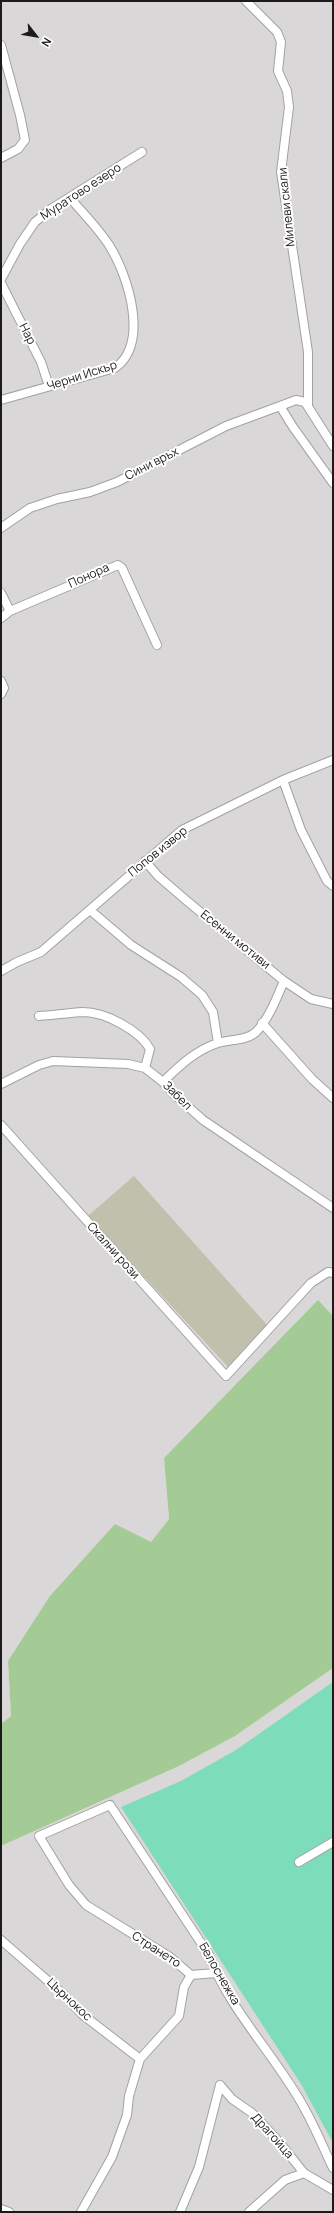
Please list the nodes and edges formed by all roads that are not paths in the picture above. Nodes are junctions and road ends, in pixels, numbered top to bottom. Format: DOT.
graph roads {
  1 [pos="246,1"];
  2 [pos="1,45"];
  3 [pos="142,152"];
  4 [pos="1,158"];
  5 [pos="70,198"];
  6 [pos="1,279"];
  7 [pos="1,282"];
  8 [pos="49,386"];
  9 [pos="1,400"];
  10 [pos="308,405"];
  11 [pos="280,406"];
  12 [pos="333,446"];
  13 [pos="333,482"];
  14 [pos="1,528"];
  15 [pos="1,593"];
  16 [pos="10,611"];
  17 [pos="1,618"];
  18 [pos="157,645"];
  19 [pos="1,681"];
  20 [pos="1,694"];
  21 [pos="333,760"];
  22 [pos="283,780"];
  23 [pos="145,861"];
  24 [pos="333,886"];
  25 [pos="90,910"];
  26 [pos="1,971"];
  27 [pos="284,981"];
  28 [pos="333,1004"];
  29 [pos="39,1016"];
  30 [pos="262,1023"];
  31 [pos="218,1043"];
  32 [pos="145,1068"];
  33 [pos="164,1082"];
  34 [pos="1,1084"];
  35 [pos="333,1098"];
  36 [pos="1,1125"];
  37 [pos="333,1208"];
  38 [pos="333,1273"];
  39 [pos="39,1836"];
  40 [pos="333,1842"];
  41 [pos="299,1862"];
  42 [pos="1,1940"];
  43 [pos="216,1973"];
  44 [pos="191,1975"];
  45 [pos="140,2059"];
  46 [pos="333,2168"];
  47 [pos="304,2173"];
  48 [pos="333,2190"];
  49 [pos="1,2209"];
  50 [pos="9,2212"];
  51 [pos="81,2212"];
  52 [pos="180,2212"];
  53 [pos="249,2212"];
  1 -- 10 [label="street, Милеви скали"];
  2 -- 4 [label="street"];
  3 -- 5 [label="street, Муратово езеро"];
  5 -- 6 [label="street, Муратово езеро"];
  5 -- 8 [label="street, Черни Искър"];
  7 -- 8 [label="street, Нар"];
  8 -- 9 [label="street, Черни Искър"];
  10 -- 11 [label="street, Сини връх"];
  10 -- 12 [label="street"];
  11 -- 13 [label="street"];
  11 -- 14 [label="street, Сини връх"];
  15 -- 16 [label="street"];
  16 -- 17 [label="street, Понора"];
  16 -- 18 [label="street, Понора"];
  19 -- 20 [label="street"];
  21 -- 22 [label="street, Попов извор"];
  22 -- 23 [label="street, Попов извор"];
  22 -- 24 [label="street"];
  23 -- 25 [label="street, Попов извор"];
  23 -- 27 [label="street, Есенни мотиви"];
  25 -- 26 [label="street, Попов извор"];
  25 -- 31 [label="street"];
  27 -- 28 [label="street, Есенни мотиви"];
  27 -- 30 [label="street"];
  29 -- 32 [label="street"];
  30 -- 31 [label="street"];
  30 -- 35 [label="street"];
  31 -- 33 [label="street"];
  32 -- 33 [label="street, Забел"];
  32 -- 34 [label="street, Забел"];
  33 -- 37 [label="street, Забел"];
  36 -- 38 [label="street, Скални рози"];
  39 -- 43 [label="street, Белоснежка"];
  39 -- 44 [label="street, Странето"];
  40 -- 41 [label="street"];
  42 -- 45 [label="street, Църнокос"];
  43 -- 44 [label="street"];
  43 -- 46 [label="street, Белоснежка"];
  44 -- 45 [label="street, Странето"];
  45 -- 51 [label="street, Странето"];
  47 -- 48 [label="street, Драгойца"];
  47 -- 52 [label="street, Драгойца"];
  47 -- 53 [label="street"];
  49 -- 50 [label="street"];
}
